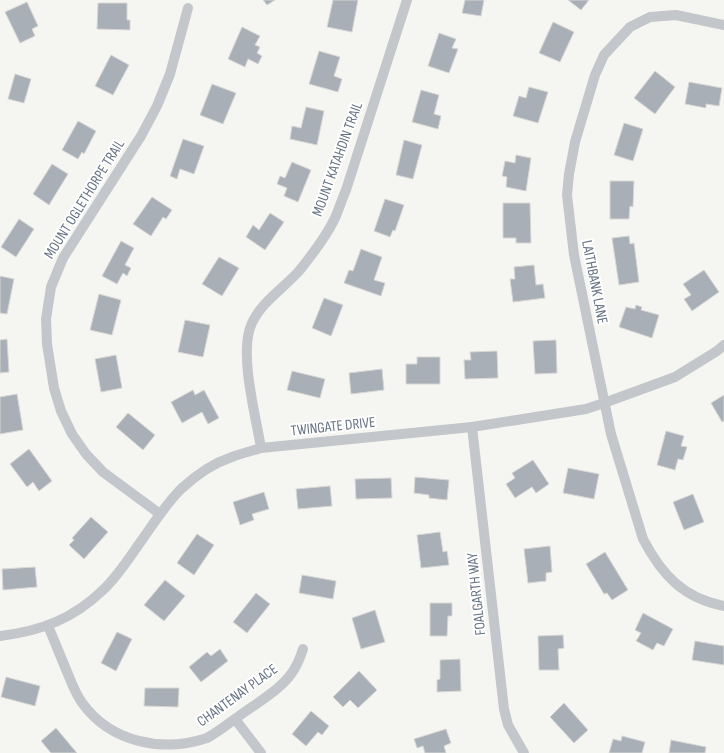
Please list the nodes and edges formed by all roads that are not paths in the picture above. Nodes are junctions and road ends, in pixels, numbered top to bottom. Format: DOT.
graph roads {
  1 [pos="407,0"];
  2 [pos="188,8"];
  3 [pos="724,25"];
  4 [pos="724,345"];
  5 [pos="604,403"];
  6 [pos="472,427"];
  7 [pos="261,448"];
  8 [pos="160,514"];
  9 [pos="724,606"];
  10 [pos="48,626"];
  11 [pos="0,636"];
  12 [pos="303,649"];
  13 [pos="235,719"];
  14 [pos="261,753"];
  15 [pos="524,753"];
  1 -- 7 [label="street, MOUNT KATAHDIN TRAIL"];
  2 -- 8 [label="street, MOUNT OGLETHORPE TRAIL"];
  3 -- 5 [label="street, LAITHBANK LANE"];
  4 -- 5 [label="street, TWINGATE DRIVE"];
  5 -- 6 [label="street, TWINGATE DRIVE"];
  5 -- 9 [label="street, LAITHBANK LANE"];
  6 -- 7 [label="street, TWINGATE DRIVE"];
  6 -- 15 [label="street, FOALGARTH WAY"];
  7 -- 8 [label="street, TWINGATE DRIVE"];
  8 -- 10 [label="street, TWINGATE DRIVE"];
  10 -- 11 [label="street, TWINGATE DRIVE"];
  10 -- 13 [label="street, CHANTENAY PLACE"];
  12 -- 13 [label="street, CHANTENAY PLACE"];
  13 -- 14 [label="street"];
}
